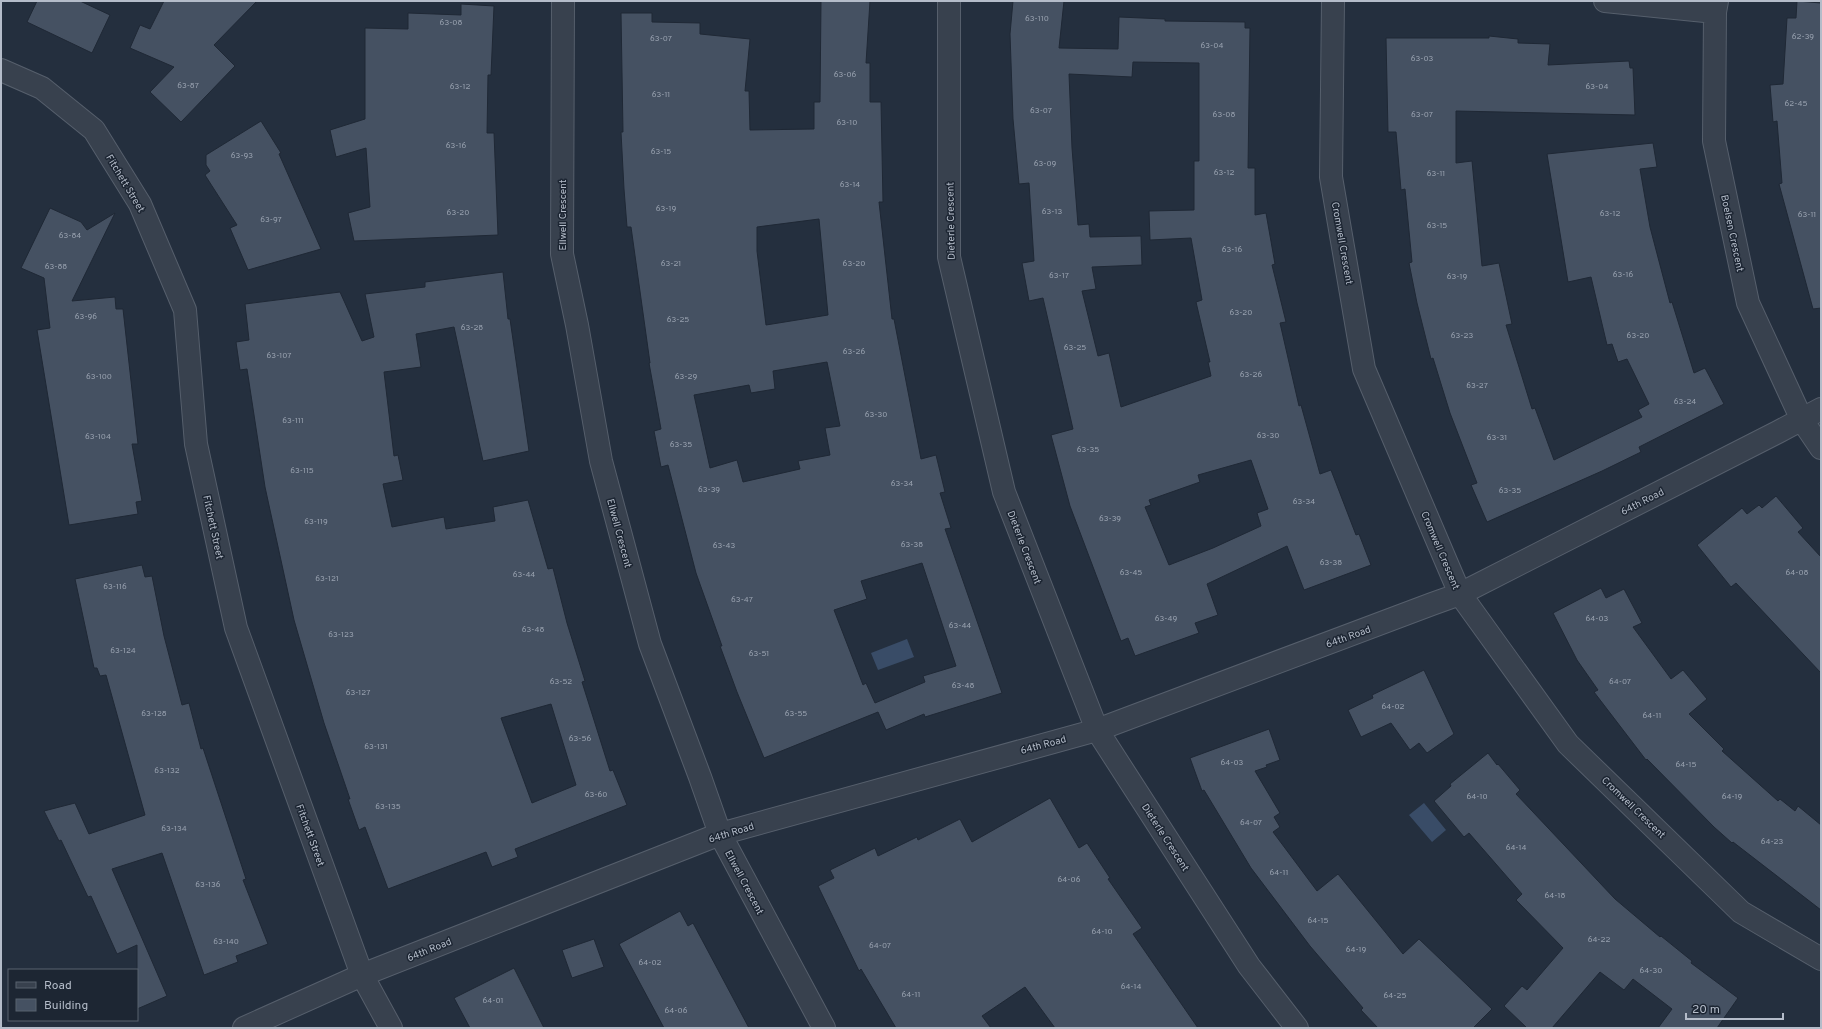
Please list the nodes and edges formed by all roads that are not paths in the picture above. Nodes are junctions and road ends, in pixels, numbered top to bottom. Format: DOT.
graph roads {
  1 [pos="563,1"];
  2 [pos="949,1"];
  3 [pos="1333,1"];
  4 [pos="1605,1"];
  5 [pos="1716,6"];
  6 [pos="1,70"];
  7 [pos="1821,409"];
  8 [pos="1802,420"];
  9 [pos="1821,448"];
  10 [pos="1460,594"];
  11 [pos="1097,730"];
  12 [pos="720,834"];
  13 [pos="1821,959"];
  14 [pos="362,975"];
  15 [pos="244,1028"];
  16 [pos="391,1028"];
  17 [pos="824,1028"];
  18 [pos="1297,1028"];
  1 -- 12 [label="street, Ellwell Crescent"];
  2 -- 11 [label="street, Dieterle Crescent"];
  3 -- 10 [label="street, Cromwell Crescent"];
  4 -- 5 [label="street"];
  5 -- 8 [label="street, Boelsen Crescent"];
  6 -- 14 [label="street, Fitchett Street"];
  7 -- 8 [label="street, 64th Road"];
  8 -- 9 [label="street, Boelsen Crescent"];
  8 -- 10 [label="street, 64th Road"];
  10 -- 11 [label="street, 64th Road"];
  10 -- 13 [label="street, Cromwell Crescent"];
  11 -- 12 [label="street, 64th Road"];
  11 -- 18 [label="street, Dieterle Crescent"];
  12 -- 14 [label="street, 64th Road"];
  12 -- 17 [label="street, Ellwell Crescent"];
  14 -- 15 [label="street, 64th Road"];
  14 -- 16 [label="street, Fitchett Street"];
}
